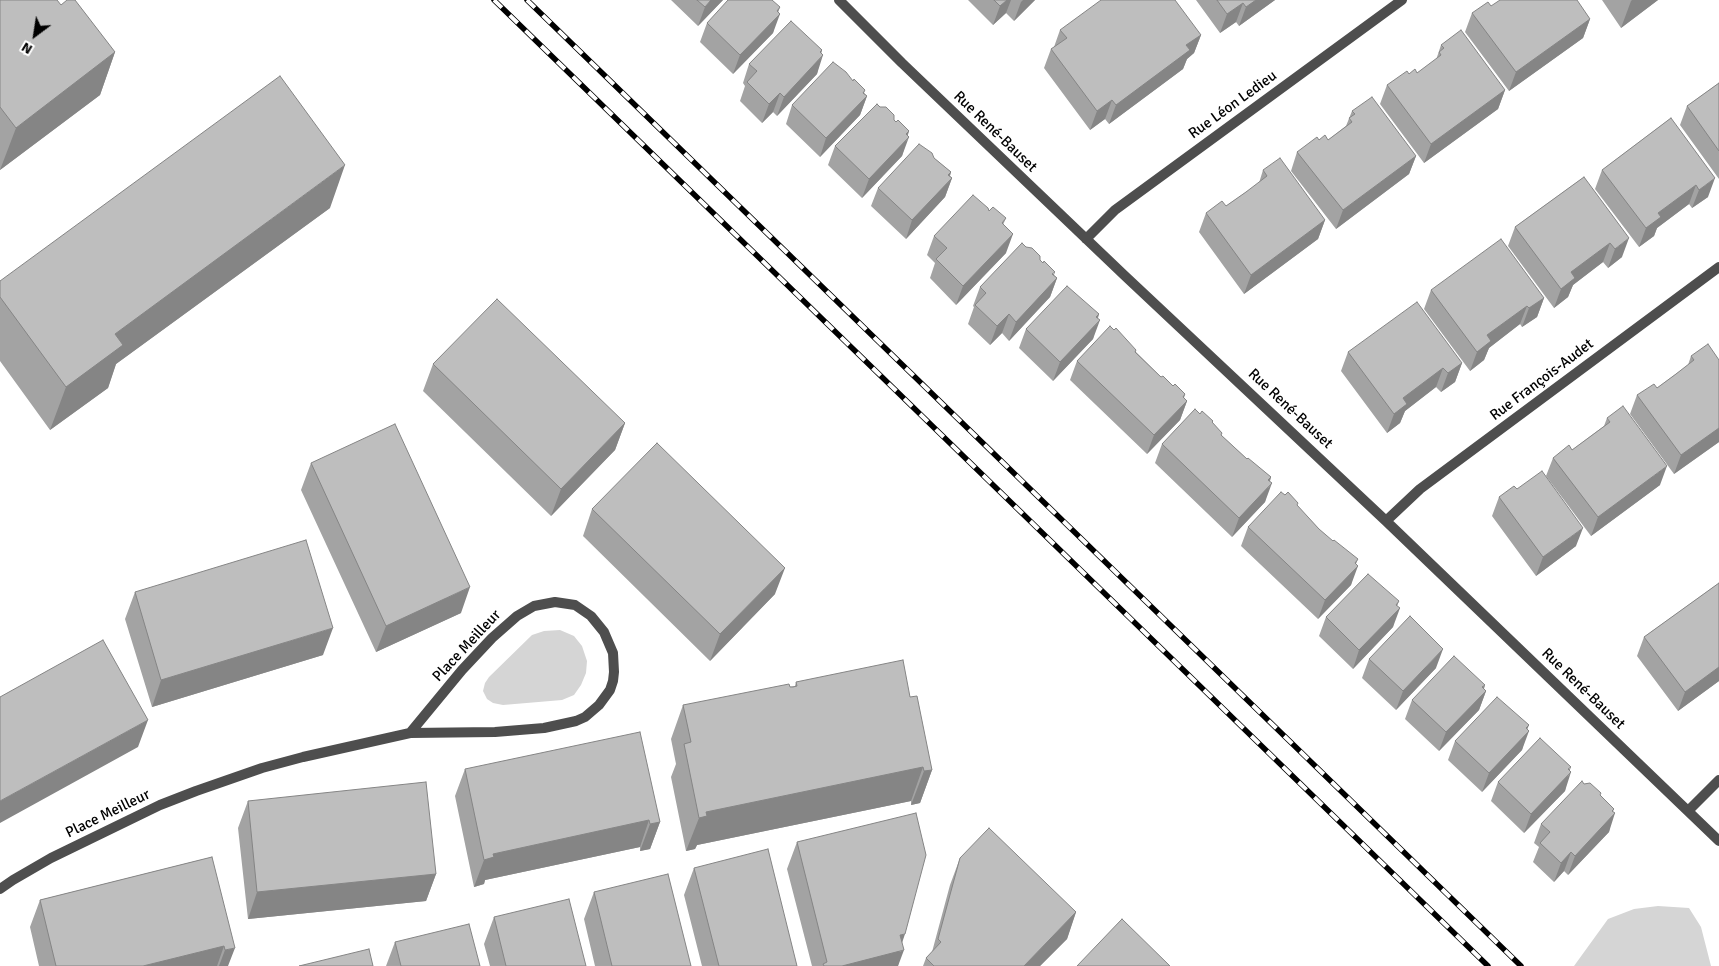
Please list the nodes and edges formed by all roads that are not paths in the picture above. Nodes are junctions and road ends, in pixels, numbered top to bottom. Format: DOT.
graph roads {
  1 [pos="839,0"];
  2 [pos="1402,0"];
  3 [pos="1086,239"];
  4 [pos="1719,267"];
  5 [pos="1386,521"];
  6 [pos="410,733"];
  7 [pos="1719,780"];
  8 [pos="1688,811"];
  9 [pos="1719,842"];
  10 [pos="0,889"];
  1 -- 3 [label="street, Rue René-Bauset"];
  2 -- 3 [label="street, Rue Léon Ledieu"];
  3 -- 5 [label="street, Rue René-Bauset"];
  4 -- 5 [label="street, Rue François-Audet"];
  5 -- 8 [label="street, Rue René-Bauset"];
  6 -- 6 [label="street, Place Meilleur"];
  6 -- 10 [label="street, Place Meilleur"];
  7 -- 8 [label="street"];
  8 -- 9 [label="street, Rue René-Bauset"];
}
